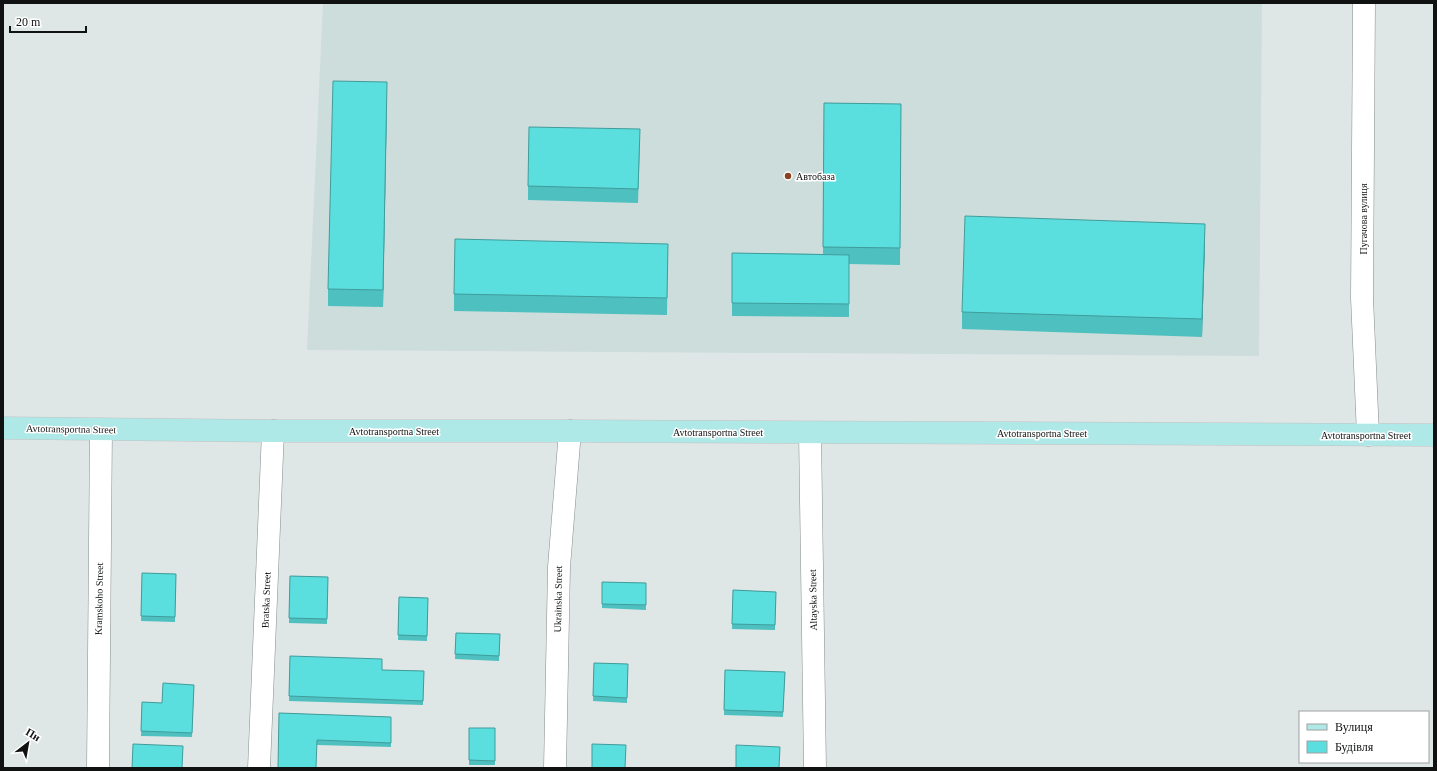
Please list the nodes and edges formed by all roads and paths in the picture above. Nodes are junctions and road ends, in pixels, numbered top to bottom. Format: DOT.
graph roads {
  1 [pos="1364,3"];
  2 [pos="3,428"];
  3 [pos="101,430"];
  4 [pos="273,431"];
  5 [pos="570,431"];
  6 [pos="810,433"];
  7 [pos="1368,435"];
  8 [pos="1434,435"];
  9 [pos="98,768"];
  10 [pos="259,768"];
  11 [pos="555,768"];
  12 [pos="815,768"];
  1 -- 7 [label="street, Пугачова вулиця"];
  2 -- 3 [label="main road, Avtotransportna Street"];
  3 -- 4 [label="main road, Avtotransportna Street"];
  3 -- 9 [label="street, Kramskoho Street"];
  4 -- 5 [label="main road, Avtotransportna Street"];
  4 -- 10 [label="street, Bratska Street"];
  5 -- 6 [label="main road, Avtotransportna Street"];
  5 -- 11 [label="street, Ukrainska Street"];
  6 -- 7 [label="main road, Avtotransportna Street"];
  6 -- 12 [label="street, Altayska Street"];
  7 -- 8 [label="main road, Avtotransportna Street"];
}
